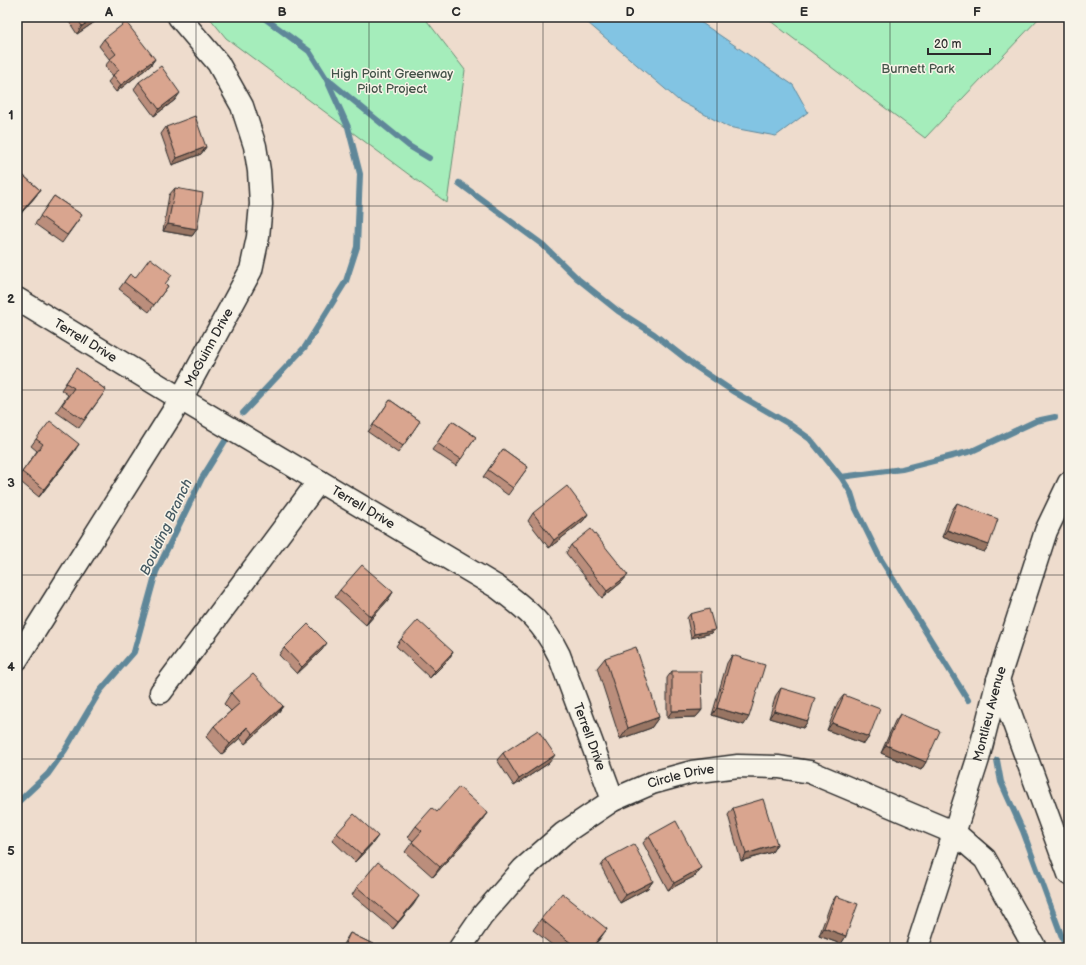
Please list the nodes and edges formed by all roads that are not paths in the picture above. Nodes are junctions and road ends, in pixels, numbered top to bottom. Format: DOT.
graph roads {
  1 [pos="179,17"];
  2 [pos="17,299"];
  3 [pos="181,400"];
  4 [pos="319,482"];
  5 [pos="1069,484"];
  6 [pos="17,659"];
  7 [pos="998,680"];
  8 [pos="161,692"];
  9 [pos="613,800"];
  10 [pos="955,833"];
  11 [pos="1069,874"];
  12 [pos="460,948"];
  13 [pos="917,948"];
  14 [pos="1035,948"];
  1 -- 3 [label="street, McGuinn Drive"];
  2 -- 3 [label="street, Terrell Drive"];
  3 -- 4 [label="street, Terrell Drive"];
  3 -- 6 [label="street, McGuinn Drive"];
  4 -- 8 [label="street"];
  4 -- 9 [label="street, Terrell Drive"];
  5 -- 7 [label="street, Montlieu Avenue"];
  7 -- 10 [label="street, Montlieu Avenue"];
  7 -- 11 [label="street"];
  9 -- 10 [label="street, Circle Drive"];
  9 -- 12 [label="street, Circle Drive"];
  10 -- 13 [label="street, Montlieu Avenue"];
  10 -- 14 [label="street, Circle Drive"];
}
